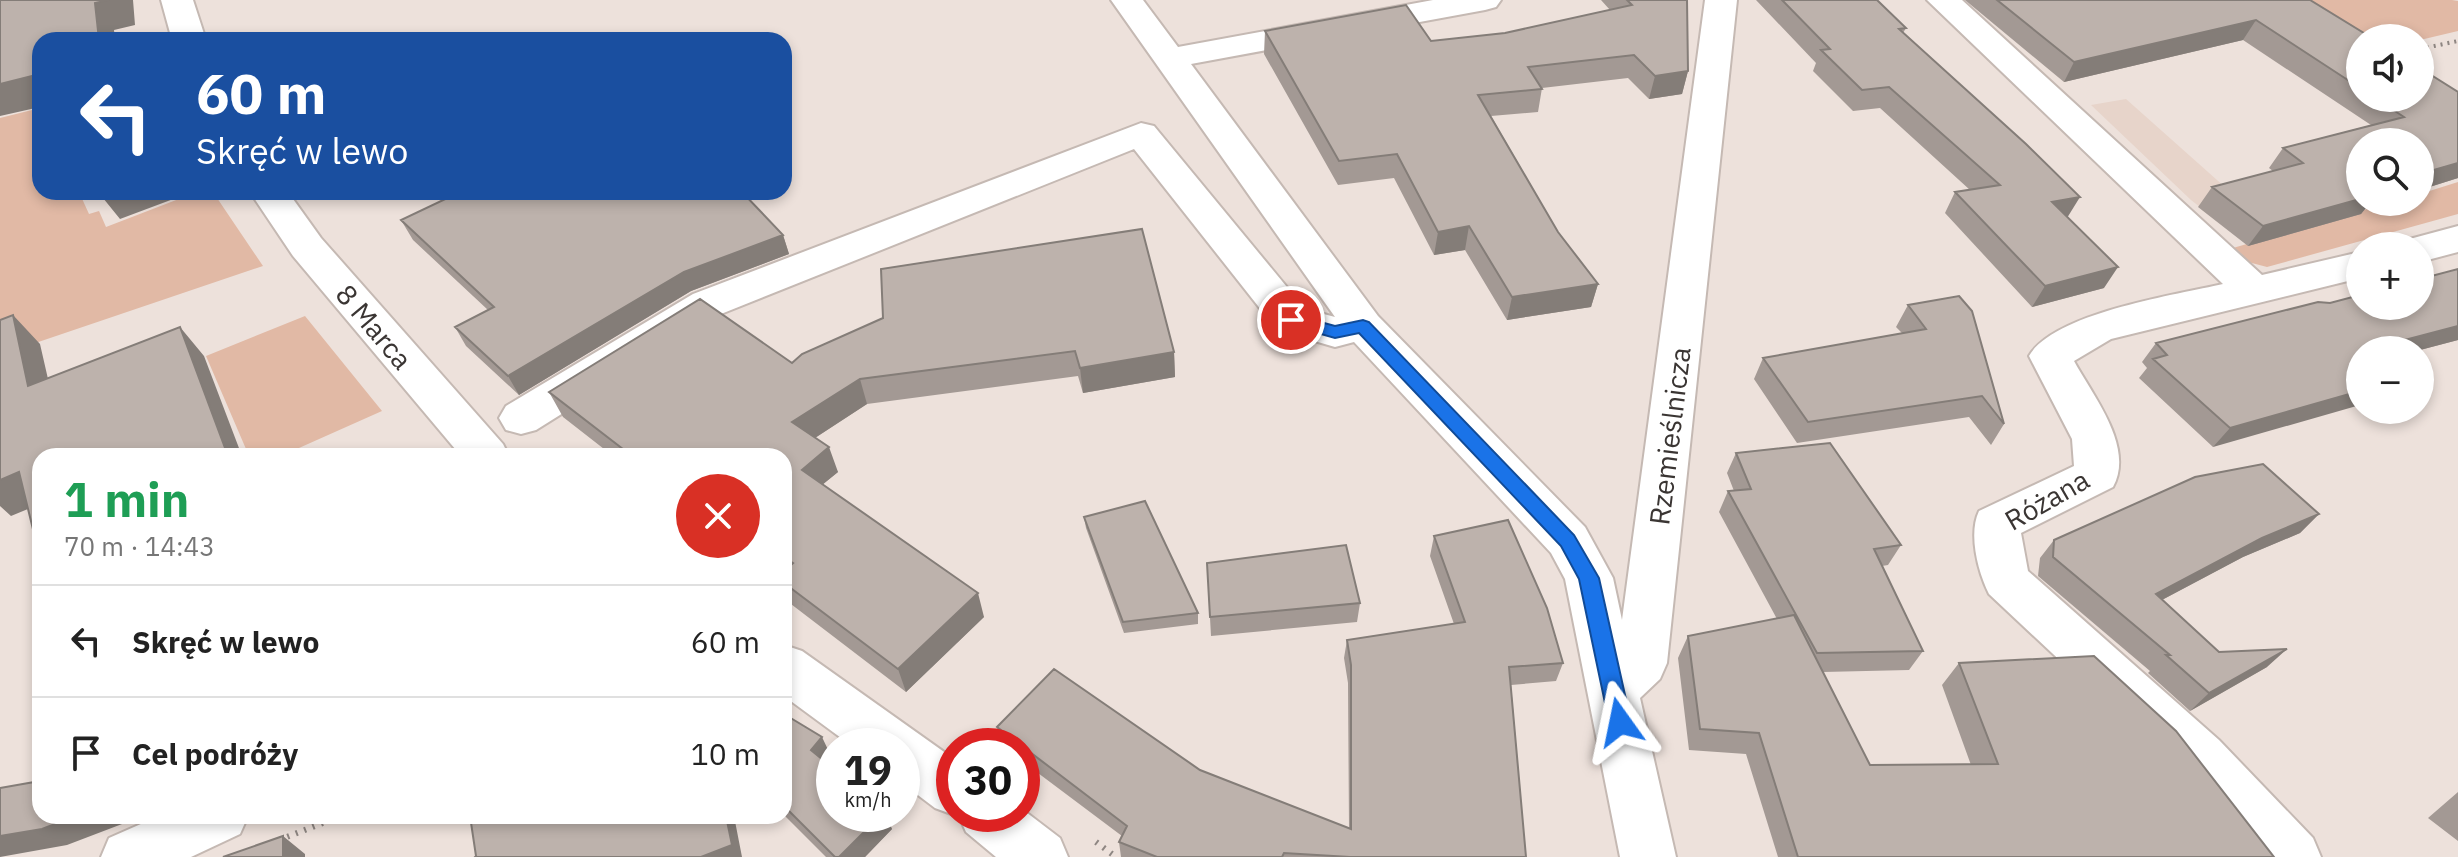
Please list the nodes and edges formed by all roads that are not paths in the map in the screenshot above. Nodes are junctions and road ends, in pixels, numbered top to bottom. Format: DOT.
graph roads {
  1 [pos="177,0"];
  2 [pos="1127,0"];
  3 [pos="1485,0"];
  4 [pos="1721,0"];
  5 [pos="1943,0"];
  6 [pos="187,32"];
  7 [pos="1170,58"];
  8 [pos="275,200"];
  9 [pos="2458,239"];
  10 [pos="2434,245"];
  11 [pos="2346,269"];
  12 [pos="2256,292"];
  13 [pos="1363,326"];
  14 [pos="521,418"];
  15 [pos="480,448"];
  16 [pos="792,673"];
  17 [pos="1613,691"];
  18 [pos="869,728"];
  19 [pos="203,824"];
  20 [pos="1008,832"];
  21 [pos="129,857"];
  22 [pos="1040,857"];
  23 [pos="1648,857"];
  24 [pos="2293,857"];
  1 -- 6 [label="street"];
  2 -- 7 [label="street"];
  3 -- 7 [label="street"];
  4 -- 17 [label="street, Rzemieślnicza"];
  5 -- 12 [label="street"];
  7 -- 13 [label="street"];
  8 -- 15 [label="street, 8 Marca"];
  9 -- 10 [label="street"];
  11 -- 12 [label="street, Różana"];
  12 -- 24 [label="street, Różana"];
  13 -- 14 [label="street"];
  13 -- 17 [label="street"];
  16 -- 18 [label="street"];
  17 -- 23 [label="street"];
  19 -- 21 [label="street"];
  20 -- 22 [label="street"];
}
